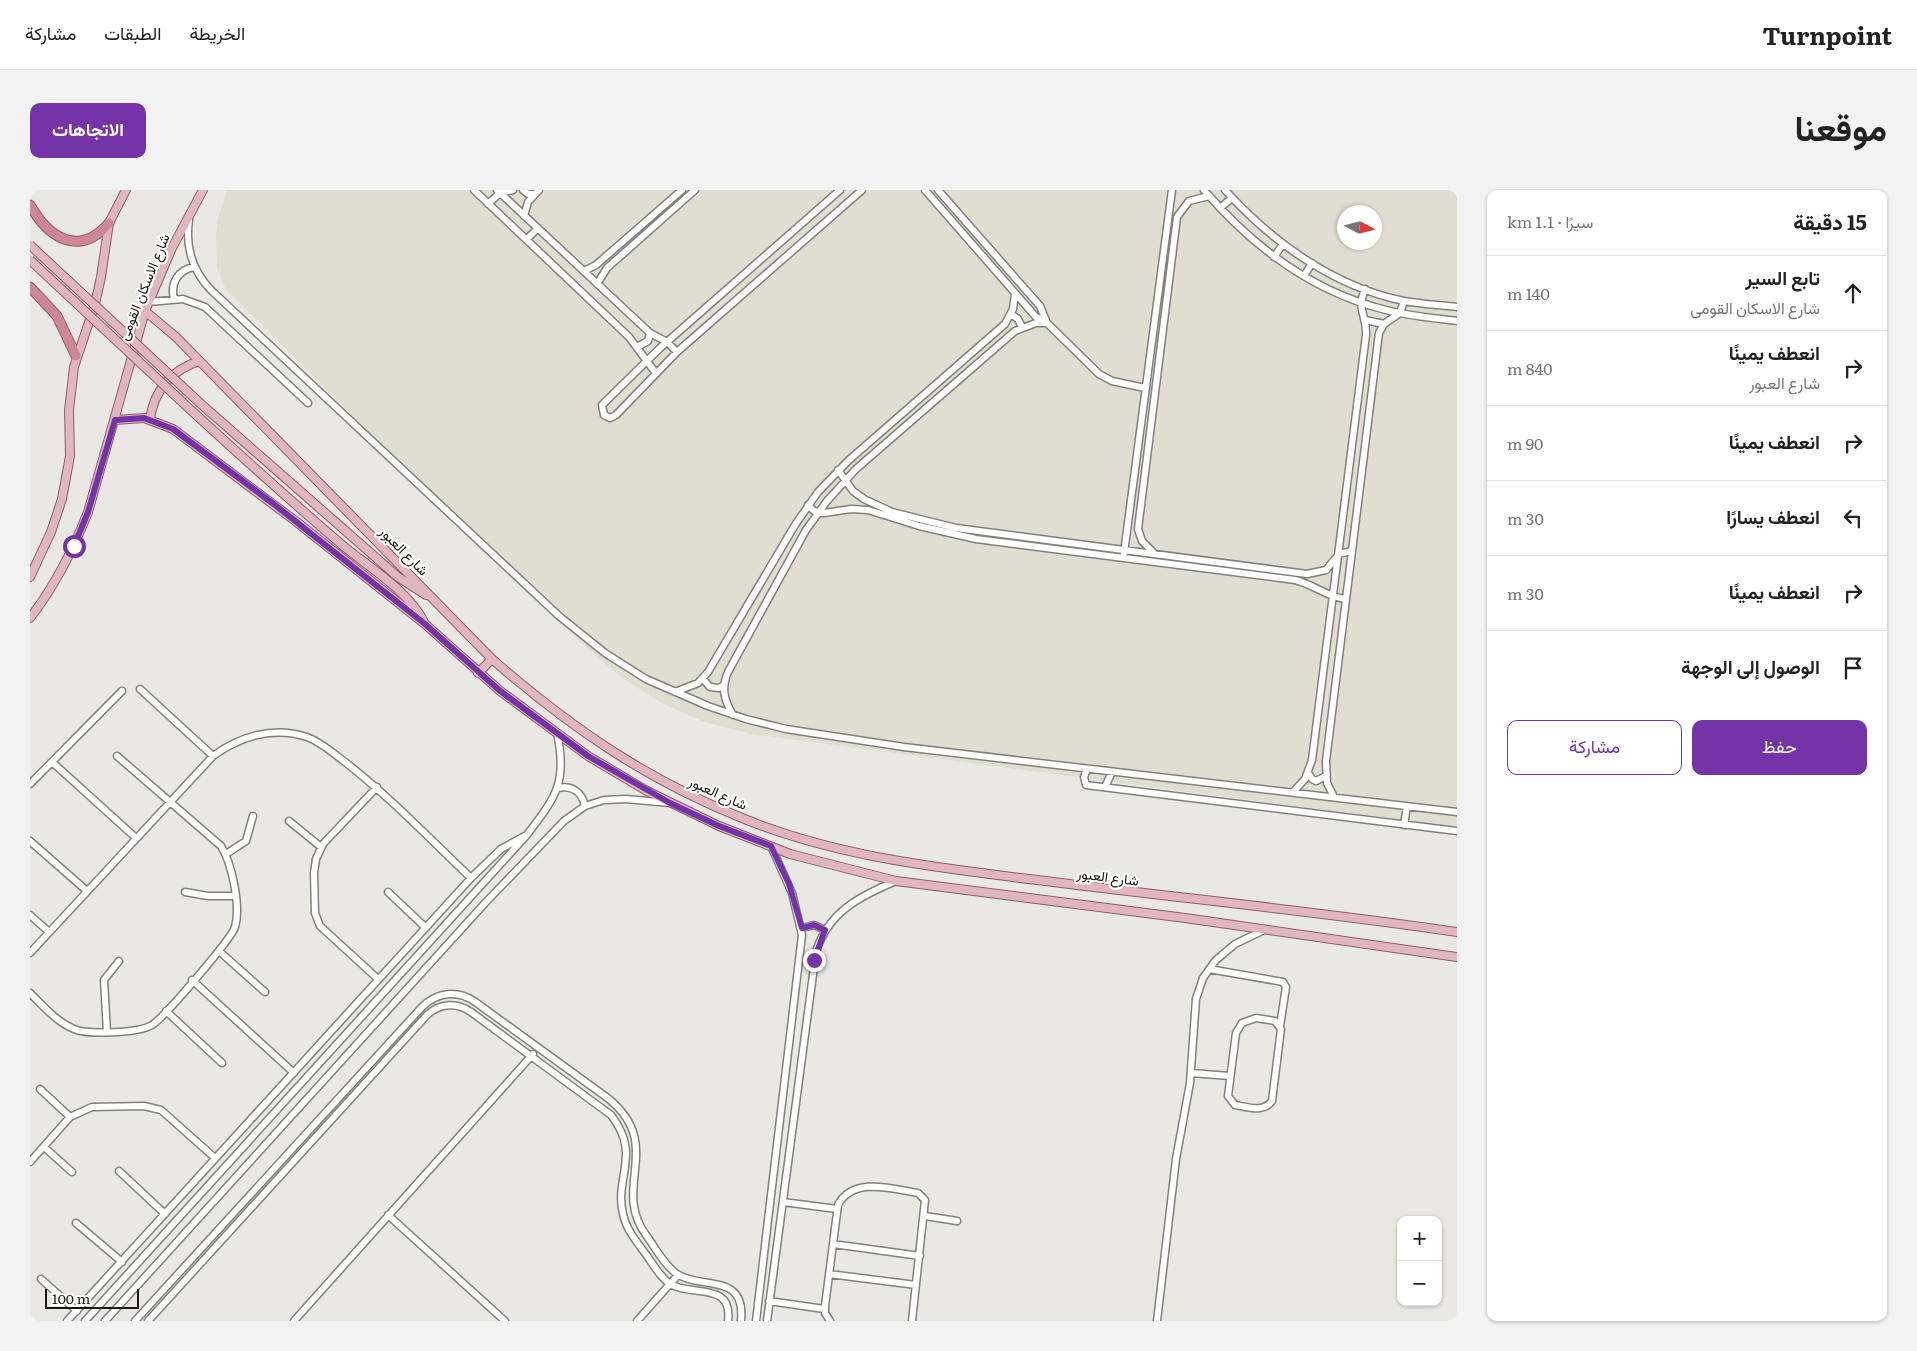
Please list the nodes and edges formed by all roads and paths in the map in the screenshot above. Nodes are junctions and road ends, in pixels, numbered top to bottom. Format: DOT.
graph roads {
  1 [pos="126,190"];
  2 [pos="203,190"];
  3 [pos="474,190"];
  4 [pos="513,190"];
  5 [pos="523,190"];
  6 [pos="682,190"];
  7 [pos="840,190"];
  8 [pos="862,190"];
  9 [pos="925,190"];
  10 [pos="938,190"];
  11 [pos="1172,190"];
  12 [pos="1204,190"];
  13 [pos="1226,190"];
  14 [pos="498,191"];
  15 [pos="692,191"];
  16 [pos="536,192"];
  17 [pos="1209,196"];
  18 [pos="1232,198"];
  19 [pos="488,204"];
  20 [pos="30,205"];
  21 [pos="1220,208"];
  22 [pos="190,213"];
  23 [pos="524,216"];
  24 [pos="109,223"];
  25 [pos="538,228"];
  26 [pos="1167,229"];
  27 [pos="1175,230"];
  28 [pos="527,239"];
  29 [pos="1283,244"];
  30 [pos="30,245"];
  31 [pos="1274,257"];
  32 [pos="30,260"];
  33 [pos="1312,263"];
  34 [pos="596,265"];
  35 [pos="194,267"];
  36 [pos="584,271"];
  37 [pos="604,272"];
  38 [pos="1304,276"];
  39 [pos="598,284"];
  40 [pos="30,287"];
  41 [pos="1365,289"];
  42 [pos="1015,294"];
  43 [pos="174,299"];
  44 [pos="1404,301"];
  45 [pos="148,302"];
  46 [pos="1360,302"];
  47 [pos="1457,307"];
  48 [pos="145,311"];
  49 [pos="1400,313"];
  50 [pos="1011,314"];
  51 [pos="1365,320"];
  52 [pos="1457,321"];
  53 [pos="1047,323"];
  54 [pos="1384,324"];
  55 [pos="1022,327"];
  56 [pos="650,333"];
  57 [pos="667,342"];
  58 [pos="1152,344"];
  59 [pos="1161,345"];
  60 [pos="637,347"];
  61 [pos="677,352"];
  62 [pos="1363,353"];
  63 [pos="76,356"];
  64 [pos="1376,356"];
  65 [pos="199,361"];
  66 [pos="286,361"];
  67 [pos="646,362"];
  68 [pos="954,370"];
  69 [pos="655,372"];
  70 [pos="276,373"];
  71 [pos="961,379"];
  72 [pos="1145,388"];
  73 [pos="919,400"];
  74 [pos="308,403"];
  75 [pos="926,408"];
  76 [pos="1356,408"];
  77 [pos="1370,410"];
  78 [pos="150,419"];
  79 [pos="115,420"];
  80 [pos="882,431"];
  81 [pos="889,440"];
  82 [pos="838,470"];
  83 [pos="846,480"];
  84 [pos="864,500"];
  85 [pos="808,505"];
  86 [pos="858,509"];
  87 [pos="818,512"];
  88 [pos="1019,541"];
  89 [pos="1351,551"];
  90 [pos="1123,554"];
  91 [pos="1156,554"];
  92 [pos="1337,557"];
  93 [pos="1288,572"];
  94 [pos="1316,573"];
  95 [pos="30,577"];
  96 [pos="1288,580"];
  97 [pos="1315,586"];
  98 [pos="1333,596"];
  99 [pos="433,598"];
  100 [pos="1346,599"];
  101 [pos="30,618"];
  102 [pos="425,624"];
  103 [pos="492,659"];
  104 [pos="478,673"];
  105 [pos="703,679"];
  106 [pos="724,685"];
  107 [pos="140,689"];
  108 [pos="122,691"];
  109 [pos="674,692"];
  110 [pos="733,715"];
  111 [pos="557,733"];
  112 [pos="118,756"];
  113 [pos="214,756"];
  114 [pos="52,762"];
  115 [pos="1087,769"];
  116 [pos="1112,772"];
  117 [pos="1308,773"];
  118 [pos="1326,776"];
  119 [pos="30,784"];
  120 [pos="1105,787"];
  121 [pos="377,788"];
  122 [pos="558,788"];
  123 [pos="1294,791"];
  124 [pos="1334,797"];
  125 [pos="169,802"];
  126 [pos="670,803"];
  127 [pos="585,806"];
  128 [pos="1407,806"];
  129 [pos="1457,812"];
  130 [pos="253,816"];
  131 [pos="289,821"];
  132 [pos="1404,825"];
  133 [pos="1457,831"];
  134 [pos="526,836"];
  135 [pos="136,838"];
  136 [pos="30,841"];
  137 [pos="771,846"];
  138 [pos="321,847"];
  139 [pos="226,854"];
  140 [pos="471,878"];
  141 [pos="896,881"];
  142 [pos="87,891"];
  143 [pos="185,892"];
  144 [pos="388,892"];
  145 [pos="235,896"];
  146 [pos="30,915"];
  147 [pos="426,928"];
  148 [pos="802,928"];
  149 [pos="1265,929"];
  150 [pos="825,930"];
  151 [pos="49,932"];
  152 [pos="1456,933"];
  153 [pos="219,951"];
  154 [pos="30,953"];
  155 [pos="1455,956"];
  156 [pos="119,961"];
  157 [pos="1208,969"];
  158 [pos="378,979"];
  159 [pos="192,980"];
  160 [pos="265,992"];
  161 [pos="30,993"];
  162 [pos="166,1011"];
  163 [pos="1280,1026"];
  164 [pos="107,1032"];
  165 [pos="400,1032"];
  166 [pos="407,1038"];
  167 [pos="538,1048"];
  168 [pos="531,1056"];
  169 [pos="222,1063"];
  170 [pos="294,1073"];
  171 [pos="1191,1073"];
  172 [pos="1230,1076"];
  173 [pos="40,1089"];
  174 [pos="70,1117"];
  175 [pos="44,1147"];
  176 [pos="215,1158"];
  177 [pos="30,1162"];
  178 [pos="119,1171"];
  179 [pos="72,1172"];
  180 [pos="262,1181"];
  181 [pos="270,1188"];
  182 [pos="783,1202"];
  183 [pos="837,1209"];
  184 [pos="165,1214"];
  185 [pos="388,1215"];
  186 [pos="925,1216"];
  187 [pos="957,1221"];
  188 [pos="76,1222"];
  189 [pos="833,1244"];
  190 [pos="138,1245"];
  191 [pos="147,1254"];
  192 [pos="920,1256"];
  193 [pos="122,1262"];
  194 [pos="829,1274"];
  195 [pos="678,1275"];
  196 [pos="41,1279"];
  197 [pos="670,1284"];
  198 [pos="916,1285"];
  199 [pos="769,1301"];
  200 [pos="824,1308"];
  201 [pos="76,1311"];
  202 [pos="67,1321"];
  203 [pos="85,1321"];
  204 [pos="105,1321"];
  205 [pos="135,1321"];
  206 [pos="148,1321"];
  207 [pos="294,1321"];
  208 [pos="505,1321"];
  209 [pos="637,1321"];
  210 [pos="728,1321"];
  211 [pos="741,1321"];
  212 [pos="756,1321"];
  213 [pos="767,1321"];
  214 [pos="830,1321"];
  215 [pos="912,1321"];
  216 [pos="1157,1321"];
  1 -- 24 [label="main road"];
  2 -- 22 [label="main road, شارع الاسكان القومى"];
  3 -- 19 [label="street"];
  4 -- 14 [label="street"];
  5 -- 16 [label="street"];
  6 -- 34 [label="street"];
  7 -- 57 [label="street"];
  8 -- 61 [label="street"];
  9 -- 42 [label="street"];
  10 -- 53 [label="street"];
  11 -- 26 [label="street"];
  12 -- 17 [label="street"];
  13 -- 18 [label="street"];
  14 -- 19 [label="street"];
  14 -- 23 [label="street"];
  15 -- 37 [label="street"];
  16 -- 23 [label="street"];
  17 -- 21 [label="street"];
  17 -- 27 [label="street"];
  18 -- 21 [label="street"];
  18 -- 29 [label="street"];
  19 -- 28 [label="street"];
  20 -- 24 [label="highway"];
  21 -- 31 [label="street"];
  22 -- 35 [label="street"];
  22 -- 45 [label="main road, شارع الاسكان القومى"];
  23 -- 25 [label="street"];
  24 -- 63 [label="main road"];
  25 -- 28 [label="street"];
  25 -- 36 [label="street"];
  26 -- 27 [label="street"];
  26 -- 58 [label="street"];
  27 -- 59 [label="street"];
  28 -- 60 [label="street"];
  29 -- 31 [label="street"];
  29 -- 33 [label="street"];
  30 -- 99 [label="main road, bridge"];
  31 -- 38 [label="street"];
  32 -- 102 [label="main road, bridge"];
  33 -- 38 [label="street"];
  33 -- 41 [label="street"];
  34 -- 36 [label="street"];
  34 -- 37 [label="street"];
  35 -- 43 [label="street"];
  35 -- 66 [label="street"];
  36 -- 39 [label="street"];
  37 -- 39 [label="street"];
  38 -- 46 [label="street"];
  39 -- 56 [label="street"];
  40 -- 63 [label="highway"];
  41 -- 44 [label="street"];
  41 -- 46 [label="street"];
  42 -- 50 [label="street"];
  42 -- 53 [label="street"];
  43 -- 45 [label="street"];
  43 -- 70 [label="street"];
  44 -- 47 [label="street"];
  44 -- 49 [label="street"];
  45 -- 48 [label="main road, شارع الاسكان القومى"];
  46 -- 49 [label="street"];
  46 -- 51 [label="street"];
  48 -- 65 [label="main road, شارع العبور"];
  48 -- 79 [label="main road, شارع الاسكان القومى"];
  49 -- 52 [label="street"];
  49 -- 54 [label="street"];
  50 -- 55 [label="street"];
  50 -- 68 [label="street"];
  51 -- 54 [label="street"];
  51 -- 62 [label="street"];
  53 -- 55 [label="street"];
  53 -- 72 [label="street"];
  54 -- 64 [label="street"];
  55 -- 71 [label="street"];
  56 -- 57 [label="street"];
  56 -- 60 [label="street"];
  57 -- 61 [label="street"];
  57 -- 67 [label="street"];
  58 -- 59 [label="street"];
  58 -- 72 [label="street"];
  59 -- 91 [label="street"];
  60 -- 67 [label="street"];
  61 -- 69 [label="street"];
  62 -- 64 [label="street"];
  62 -- 76 [label="street"];
  63 -- 95 [label="main road"];
  64 -- 77 [label="street"];
  65 -- 78 [label="main road"];
  65 -- 99 [label="main road, شارع العبور"];
  66 -- 70 [label="street"];
  66 -- 109 [label="street"];
  67 -- 69 [label="street"];
  67 -- 69 [label="street"];
  68 -- 71 [label="street"];
  68 -- 73 [label="street"];
  70 -- 74 [label="street"];
  71 -- 75 [label="street"];
  72 -- 90 [label="street"];
  73 -- 75 [label="street"];
  73 -- 80 [label="street"];
  75 -- 81 [label="street"];
  76 -- 77 [label="street"];
  76 -- 92 [label="street"];
  77 -- 89 [label="street"];
  78 -- 79 [label="main road"];
  78 -- 102 [label="main road"];
  79 -- 101 [label="main road, شارع الاسكان القومى"];
  80 -- 81 [label="street"];
  80 -- 82 [label="street"];
  81 -- 83 [label="street"];
  82 -- 83 [label="street"];
  82 -- 85 [label="street"];
  83 -- 84 [label="street"];
  83 -- 87 [label="street"];
  84 -- 86 [label="street"];
  84 -- 88 [label="street"];
  85 -- 87 [label="street"];
  85 -- 105 [label="street"];
  86 -- 87 [label="street"];
  86 -- 88 [label="street"];
  87 -- 106 [label="street"];
  88 -- 90 [label="street"];
  89 -- 92 [label="street"];
  89 -- 100 [label="street"];
  90 -- 91 [label="street"];
  90 -- 96 [label="street"];
  91 -- 93 [label="street"];
  92 -- 94 [label="street"];
  92 -- 98 [label="street"];
  93 -- 94 [label="street"];
  93 -- 96 [label="street"];
  94 -- 97 [label="street"];
  96 -- 97 [label="street"];
  97 -- 98 [label="street"];
  98 -- 100 [label="street"];
  98 -- 117 [label="street"];
  99 -- 103 [label="main road, شارع العبور"];
  100 -- 118 [label="street"];
  102 -- 104 [label="main road"];
  103 -- 104 [label="main road"];
  103 -- 152 [label="main road, شارع العبور"];
  104 -- 111 [label="main road"];
  105 -- 106 [label="street"];
  105 -- 109 [label="street"];
  106 -- 110 [label="street"];
  107 -- 113 [label="street"];
  108 -- 114 [label="street"];
  109 -- 110 [label="street"];
  110 -- 115 [label="street"];
  111 -- 122 [label="street"];
  111 -- 126 [label="main road"];
  112 -- 125 [label="street"];
  113 -- 121 [label="street"];
  113 -- 125 [label="street"];
  114 -- 119 [label="street"];
  114 -- 135 [label="street"];
  115 -- 116 [label="street"];
  115 -- 120 [label="street"];
  116 -- 120 [label="street"];
  116 -- 123 [label="street"];
  117 -- 118 [label="street"];
  117 -- 123 [label="street"];
  118 -- 124 [label="street"];
  120 -- 132 [label="street"];
  121 -- 138 [label="street"];
  121 -- 140 [label="street"];
  122 -- 127 [label="street"];
  122 -- 134 [label="street"];
  123 -- 124 [label="street"];
  124 -- 128 [label="street"];
  125 -- 135 [label="street"];
  125 -- 139 [label="street"];
  126 -- 127 [label="street"];
  126 -- 137 [label="main road"];
  127 -- 204 [label="street"];
  128 -- 129 [label="street"];
  128 -- 132 [label="street"];
  130 -- 139 [label="street"];
  131 -- 138 [label="street"];
  132 -- 133 [label="street"];
  134 -- 140 [label="street"];
  134 -- 191 [label="street"];
  135 -- 142 [label="street"];
  136 -- 142 [label="street"];
  137 -- 141 [label="main road"];
  137 -- 148 [label="street"];
  138 -- 158 [label="street"];
  139 -- 145 [label="street"];
  140 -- 147 [label="street"];
  141 -- 149 [label="main road"];
  141 -- 150 [label="street"];
  142 -- 151 [label="street"];
  143 -- 145 [label="street"];
  144 -- 147 [label="street"];
  145 -- 153 [label="street"];
  146 -- 151 [label="street"];
  147 -- 158 [label="street"];
  148 -- 150 [label="street"];
  148 -- 212 [label="street"];
  149 -- 155 [label="main road"];
  149 -- 157 [label="street"];
  150 -- 182 [label="street"];
  151 -- 154 [label="street"];
  153 -- 159 [label="street"];
  153 -- 160 [label="street"];
  156 -- 164 [label="street"];
  157 -- 163 [label="street"];
  157 -- 171 [label="street"];
  158 -- 170 [label="street"];
  159 -- 162 [label="street"];
  159 -- 170 [label="street"];
  161 -- 164 [label="street"];
  162 -- 164 [label="street"];
  162 -- 169 [label="street"];
  163 -- 172 [label="street"];
  163 -- 172 [label="street"];
  165 -- 166 [label="street"];
  165 -- 167 [label="street"];
  165 -- 180 [label="street"];
  166 -- 168 [label="street"];
  166 -- 181 [label="street"];
  167 -- 168 [label="street"];
  167 -- 195 [label="street"];
  168 -- 185 [label="street"];
  168 -- 197 [label="street"];
  170 -- 176 [label="street"];
  171 -- 172 [label="street"];
  171 -- 216 [label="street"];
  173 -- 174 [label="street"];
  174 -- 175 [label="street"];
  174 -- 176 [label="street"];
  175 -- 177 [label="street"];
  175 -- 179 [label="street"];
  176 -- 184 [label="street"];
  178 -- 184 [label="street"];
  180 -- 181 [label="street"];
  180 -- 205 [label="street"];
  181 -- 206 [label="street"];
  182 -- 183 [label="street"];
  182 -- 199 [label="street"];
  183 -- 186 [label="street"];
  183 -- 189 [label="street"];
  184 -- 190 [label="street"];
  185 -- 207 [label="street"];
  185 -- 208 [label="street"];
  186 -- 187 [label="street"];
  186 -- 192 [label="street"];
  188 -- 193 [label="street"];
  189 -- 192 [label="street"];
  189 -- 194 [label="street"];
  190 -- 191 [label="street"];
  190 -- 193 [label="street"];
  191 -- 203 [label="street"];
  192 -- 198 [label="street"];
  193 -- 201 [label="street"];
  194 -- 198 [label="street"];
  194 -- 200 [label="street"];
  195 -- 197 [label="street"];
  195 -- 211 [label="street"];
  196 -- 201 [label="street"];
  197 -- 209 [label="street"];
  197 -- 210 [label="street"];
  198 -- 215 [label="street"];
  199 -- 200 [label="street"];
  199 -- 213 [label="street"];
  200 -- 214 [label="street"];
  201 -- 202 [label="street"];
}
